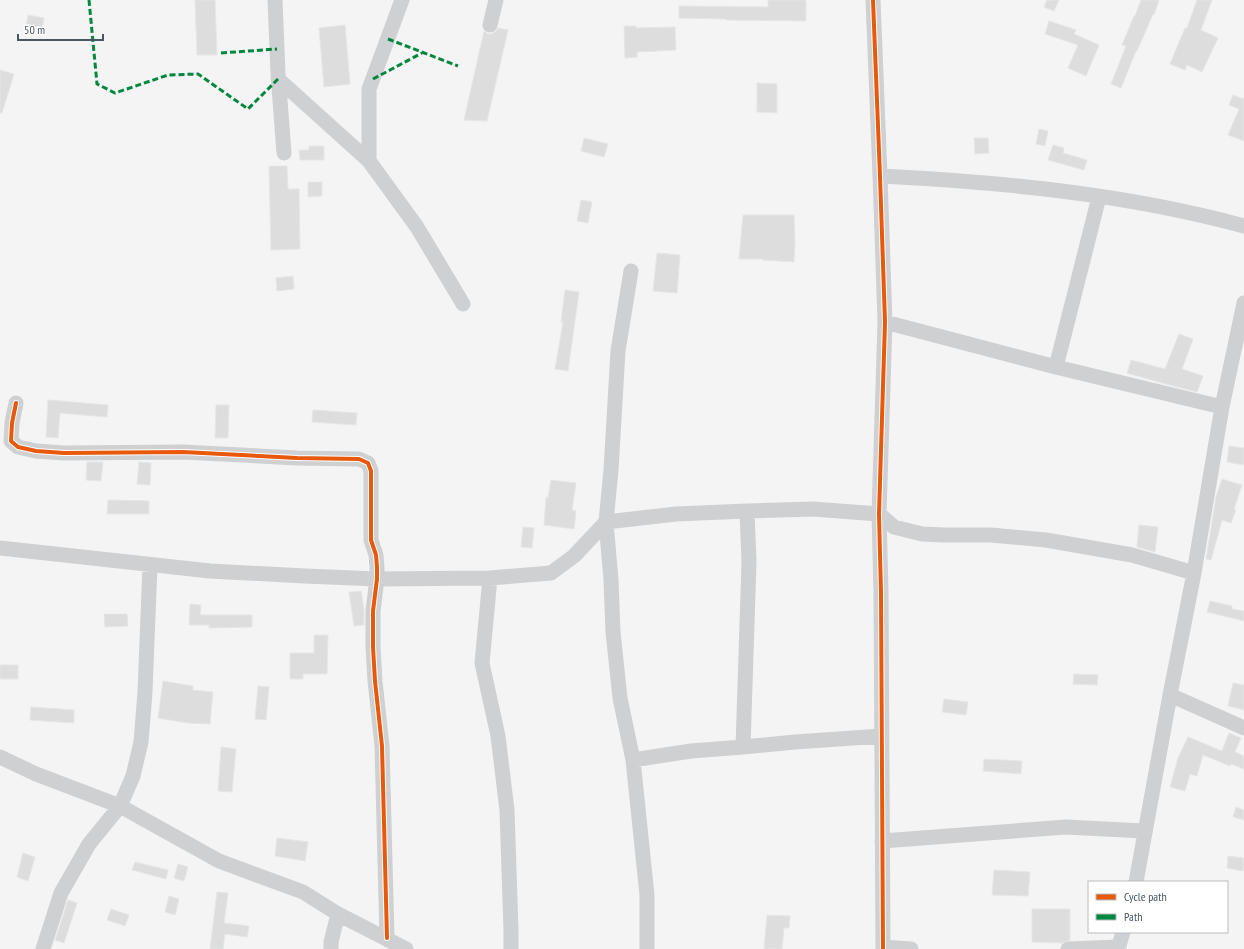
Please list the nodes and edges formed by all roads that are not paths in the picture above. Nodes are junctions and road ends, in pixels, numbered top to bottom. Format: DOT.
graph roads {
  1 [pos="275,0"];
  2 [pos="402,0"];
  3 [pos="496,0"];
  4 [pos="873,0"];
  5 [pos="490,25"];
  6 [pos="278,79"];
  7 [pos="284,154"];
  8 [pos="369,161"];
  9 [pos="880,176"];
  10 [pos="1099,196"];
  11 [pos="1244,226"];
  12 [pos="631,271"];
  13 [pos="1244,302"];
  14 [pos="463,304"];
  15 [pos="885,322"];
  16 [pos="1056,367"];
  17 [pos="16,403"];
  18 [pos="1222,407"];
  19 [pos="747,511"];
  20 [pos="879,514"];
  21 [pos="606,522"];
  22 [pos="0,548"];
  23 [pos="150,565"];
  24 [pos="1194,573"];
  25 [pos="490,578"];
  26 [pos="377,579"];
  27 [pos="1170,695"];
  28 [pos="1244,728"];
  29 [pos="882,736"];
  30 [pos="743,747"];
  31 [pos="0,757"];
  32 [pos="633,760"];
  33 [pos="120,806"];
  34 [pos="1144,831"];
  35 [pos="882,841"];
  36 [pos="1136,881"];
  37 [pos="338,914"];
  38 [pos="1123,933"];
  39 [pos="387,938"];
  40 [pos="882,948"];
  41 [pos="1118,948"];
  42 [pos="43,949"];
  43 [pos="331,949"];
  44 [pos="406,949"];
  45 [pos="510,949"];
  46 [pos="647,949"];
  47 [pos="911,949"];
  48 [pos="1068,949"];
  1 -- 6 [label="street"];
  2 -- 8 [label="street"];
  3 -- 5 [label="street"];
  4 -- 9 [label="street"];
  6 -- 7 [label="street"];
  6 -- 8 [label="street"];
  8 -- 14 [label="street"];
  9 -- 10 [label="street"];
  9 -- 15 [label="street"];
  10 -- 11 [label="street"];
  10 -- 16 [label="street"];
  12 -- 21 [label="street"];
  13 -- 18 [label="street"];
  15 -- 16 [label="street"];
  15 -- 20 [label="street"];
  16 -- 18 [label="street"];
  17 -- 26 [label="street"];
  18 -- 24 [label="street"];
  19 -- 20 [label="street"];
  19 -- 21 [label="street"];
  19 -- 30 [label="street"];
  20 -- 24 [label="street"];
  20 -- 29 [label="street"];
  21 -- 25 [label="street"];
  21 -- 32 [label="street"];
  22 -- 23 [label="street"];
  23 -- 26 [label="street"];
  23 -- 33 [label="street"];
  24 -- 27 [label="street"];
  25 -- 26 [label="street"];
  25 -- 45 [label="street"];
  26 -- 39 [label="street"];
  27 -- 28 [label="street"];
  27 -- 34 [label="street"];
  29 -- 30 [label="street"];
  29 -- 35 [label="street"];
  30 -- 32 [label="street"];
  31 -- 33 [label="street"];
  32 -- 46 [label="street"];
  33 -- 37 [label="street"];
  33 -- 42 [label="street"];
  34 -- 35 [label="street"];
  34 -- 36 [label="street"];
  35 -- 40 [label="street"];
  37 -- 39 [label="street"];
  37 -- 43 [label="street"];
  38 -- 41 [label="street"];
  39 -- 44 [label="street"];
  40 -- 47 [label="street"];
  41 -- 48 [label="street"];
}
